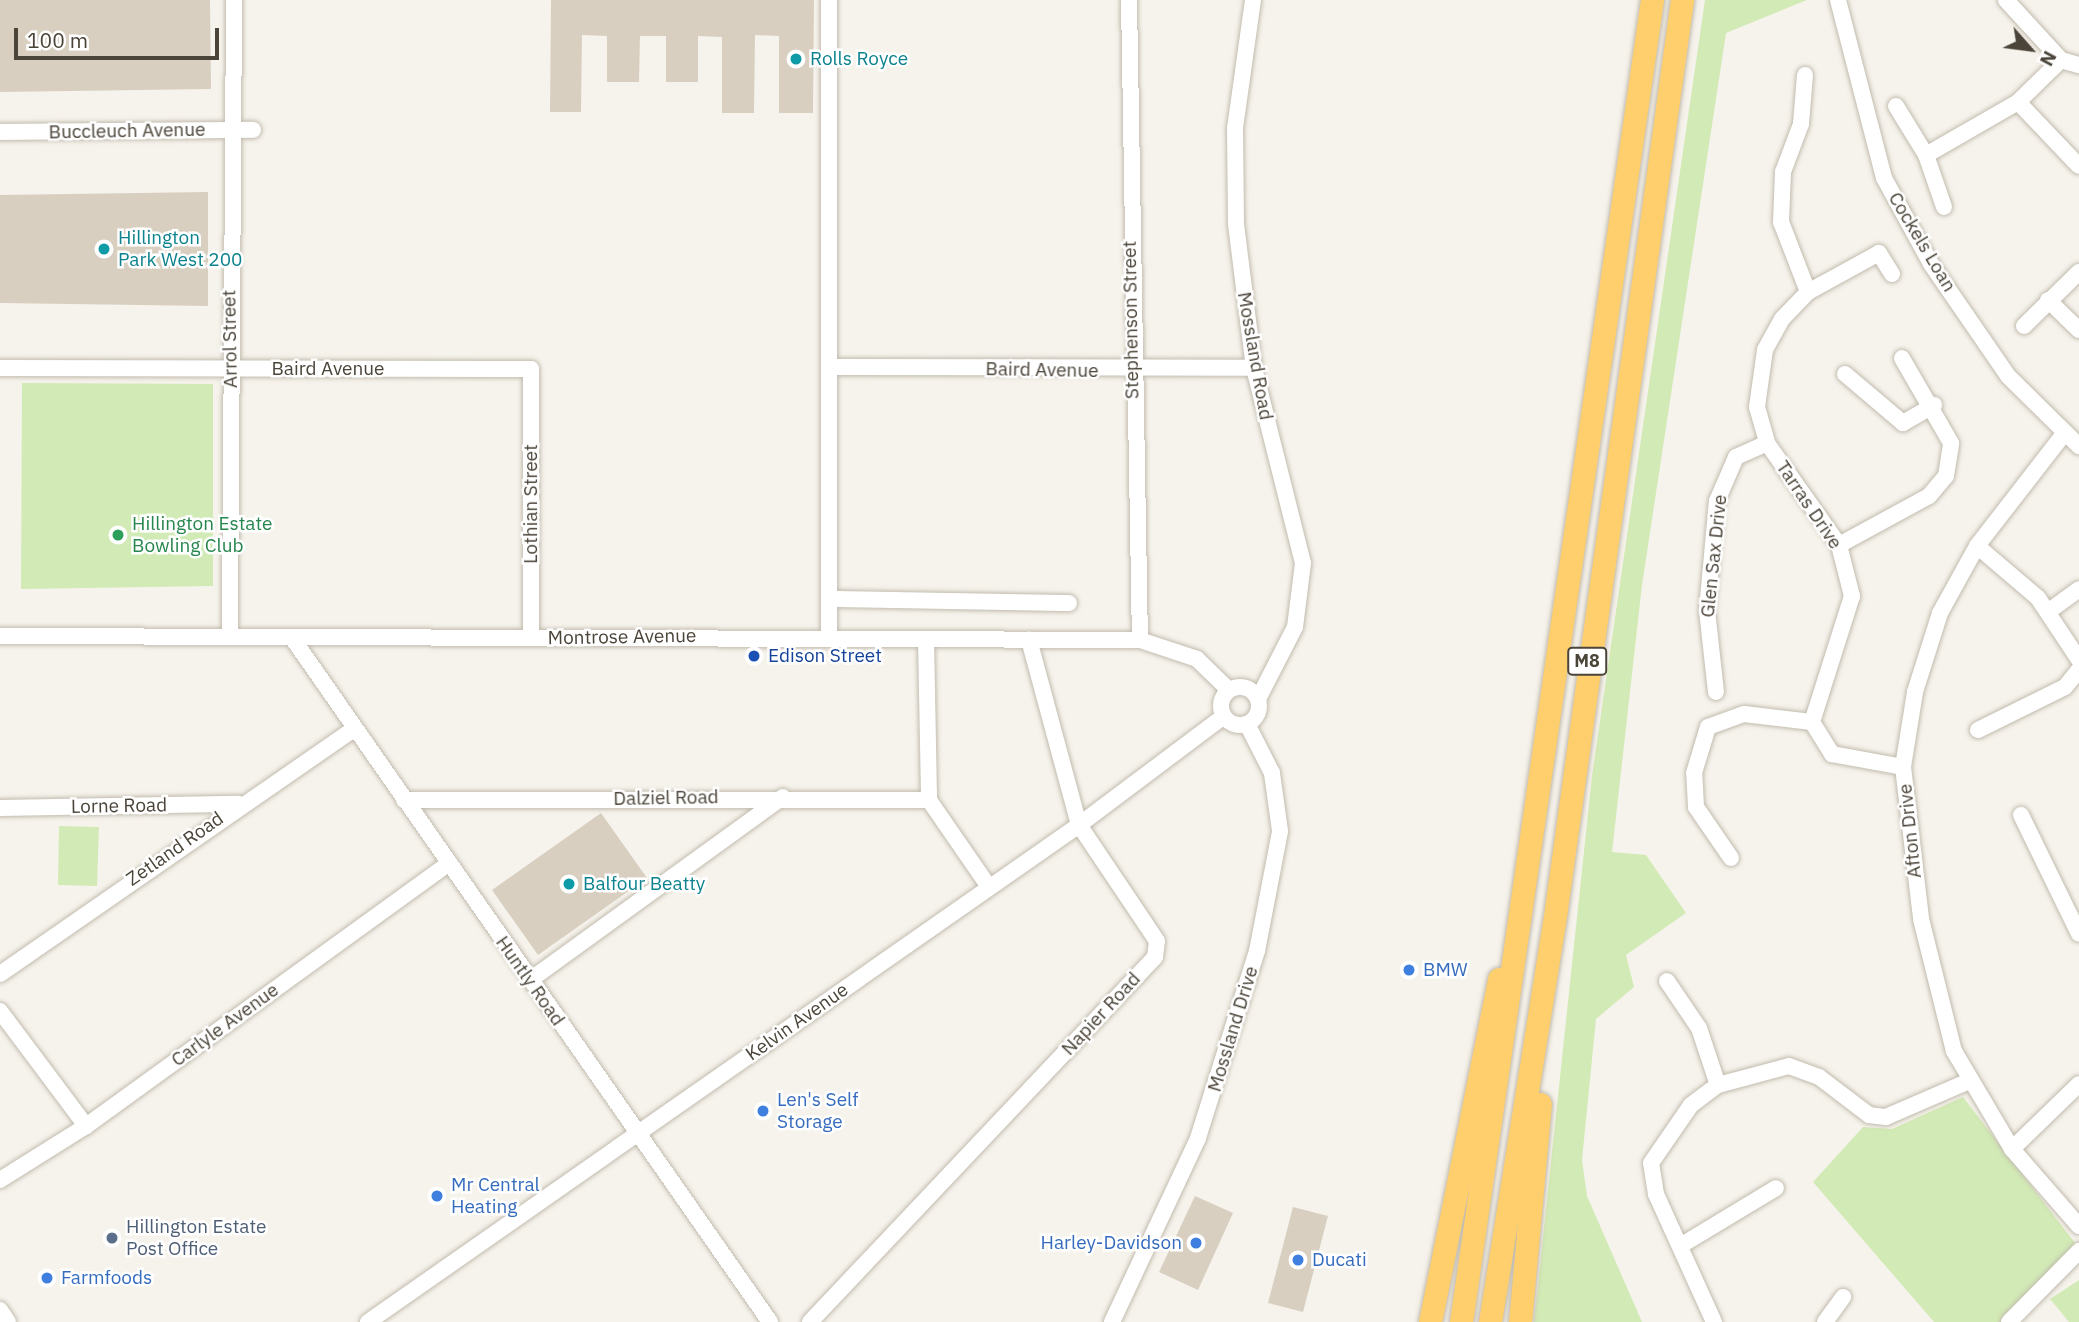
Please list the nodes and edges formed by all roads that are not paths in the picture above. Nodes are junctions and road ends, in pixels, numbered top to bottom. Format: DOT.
graph roads {
  1 [pos="234,0"];
  2 [pos="829,0"];
  3 [pos="1129,0"];
  4 [pos="1253,0"];
  5 [pos="1652,0"];
  6 [pos="1682,0"];
  7 [pos="1838,0"];
  8 [pos="2006,0"];
  9 [pos="2061,60"];
  10 [pos="2079,65"];
  11 [pos="1805,75"];
  12 [pos="2018,102"];
  13 [pos="1896,106"];
  14 [pos="231,130"];
  15 [pos="253,130"];
  16 [pos="0,132"];
  17 [pos="1926,155"];
  18 [pos="2079,166"];
  19 [pos="1944,207"];
  20 [pos="1615,260"];
  21 [pos="2079,272"];
  22 [pos="1892,274"];
  23 [pos="1808,292"];
  24 [pos="2048,300"];
  25 [pos="2024,326"];
  26 [pos="2079,330"];
  27 [pos="1902,358"];
  28 [pos="830,367"];
  29 [pos="1254,368"];
  30 [pos="0,369"];
  31 [pos="232,369"];
  32 [pos="531,369"];
  33 [pos="1131,370"];
  34 [pos="1845,374"];
  35 [pos="1934,405"];
  36 [pos="2063,435"];
  37 [pos="1767,443"];
  38 [pos="2079,446"];
  39 [pos="1839,545"];
  40 [pos="1977,546"];
  41 [pos="2079,589"];
  42 [pos="830,599"];
  43 [pos="1069,603"];
  44 [pos="2049,611"];
  45 [pos="0,636"];
  46 [pos="230,636"];
  47 [pos="531,638"];
  48 [pos="829,638"];
  49 [pos="293,639"];
  50 [pos="926,639"];
  51 [pos="1029,640"];
  52 [pos="1140,640"];
  53 [pos="2079,660"];
  54 [pos="2079,670"];
  55 [pos="1228,690"];
  56 [pos="1716,692"];
  57 [pos="1258,699"];
  58 [pos="1223,717"];
  59 [pos="1812,722"];
  60 [pos="1247,724"];
  61 [pos="354,729"];
  62 [pos="1978,730"];
  63 [pos="1903,767"];
  64 [pos="783,797"];
  65 [pos="404,800"];
  66 [pos="929,800"];
  67 [pos="238,804"];
  68 [pos="0,808"];
  69 [pos="2021,815"];
  70 [pos="1079,825"];
  71 [pos="1731,858"];
  72 [pos="447,865"];
  73 [pos="989,887"];
  74 [pos="1556,909"];
  75 [pos="2079,934"];
  76 [pos="0,974"];
  77 [pos="530,980"];
  78 [pos="1667,981"];
  79 [pos="0,1011"];
  80 [pos="1967,1082"];
  81 [pos="2079,1084"];
  82 [pos="1718,1086"];
  83 [pos="86,1126"];
  84 [pos="636,1133"];
  85 [pos="2012,1149"];
  86 [pos="0,1180"];
  87 [pos="1776,1188"];
  88 [pos="2079,1226"];
  89 [pos="1680,1246"];
  90 [pos="2079,1251"];
  91 [pos="1843,1297"];
  92 [pos="0,1310"];
  93 [pos="8,1322"];
  94 [pos="368,1322"];
  95 [pos="770,1322"];
  96 [pos="810,1322"];
  97 [pos="1112,1322"];
  98 [pos="1430,1322"];
  99 [pos="1461,1322"];
  100 [pos="1490,1322"];
  101 [pos="1520,1322"];
  102 [pos="1714,1322"];
  103 [pos="1825,1322"];
  104 [pos="2008,1322"];
  1 -- 14 [label="street, Arrol Street"];
  2 -- 28 [label="street"];
  3 -- 33 [label="street, Stephenson Street"];
  4 -- 29 [label="street, Mossland Road"];
  5 -- 20 [label="highway, M8"];
  6 -- 74 [label="highway, M8"];
  7 -- 36 [label="street, Cockels Loan"];
  8 -- 9 [label="street"];
  9 -- 10 [label="street"];
  9 -- 12 [label="street"];
  11 -- 23 [label="street"];
  12 -- 17 [label="street"];
  12 -- 18 [label="street"];
  13 -- 17 [label="street"];
  14 -- 15 [label="street, Buccleuch Avenue"];
  14 -- 16 [label="street, Buccleuch Avenue"];
  14 -- 31 [label="street, Arrol Street"];
  17 -- 19 [label="street"];
  20 -- 98 [label="highway, M8"];
  20 -- 99 [label="highway, M8"];
  21 -- 24 [label="street"];
  22 -- 23 [label="street, Tarras Drive"];
  23 -- 37 [label="street, Tarras Drive"];
  24 -- 25 [label="street"];
  24 -- 26 [label="street"];
  27 -- 35 [label="street"];
  28 -- 33 [label="street, Baird Avenue"];
  28 -- 42 [label="street"];
  29 -- 33 [label="street, Baird Avenue"];
  29 -- 57 [label="street, Mossland Road"];
  30 -- 31 [label="street, Baird Avenue"];
  31 -- 32 [label="street, Baird Avenue"];
  31 -- 46 [label="street, Arrol Street"];
  32 -- 47 [label="street, Lothian Street"];
  33 -- 52 [label="street, Stephenson Street"];
  34 -- 35 [label="street"];
  35 -- 39 [label="street"];
  36 -- 38 [label="street, Cockels Loan"];
  36 -- 40 [label="street, Afton Drive"];
  37 -- 39 [label="street, Tarras Drive"];
  37 -- 56 [label="street, Glen Sax Drive"];
  39 -- 59 [label="street, Tarras Drive"];
  40 -- 44 [label="street"];
  40 -- 63 [label="street, Afton Drive"];
  41 -- 44 [label="street"];
  42 -- 43 [label="street"];
  42 -- 48 [label="street"];
  44 -- 53 [label="street"];
  45 -- 46 [label="street, Montrose Avenue"];
  46 -- 49 [label="street, Montrose Avenue"];
  47 -- 48 [label="street, Montrose Avenue"];
  47 -- 49 [label="street, Montrose Avenue"];
  48 -- 50 [label="street, Montrose Avenue"];
  49 -- 61 [label="street, Huntly Road"];
  50 -- 51 [label="street, Montrose Avenue"];
  50 -- 66 [label="street"];
  51 -- 52 [label="street, Montrose Avenue"];
  51 -- 70 [label="street, Napier Road"];
  52 -- 55 [label="street, Montrose Avenue"];
  54 -- 62 [label="street"];
  55 -- 57 [label="street"];
  55 -- 58 [label="street"];
  57 -- 60 [label="street"];
  58 -- 60 [label="street"];
  58 -- 70 [label="street, Kelvin Avenue"];
  59 -- 63 [label="street"];
  59 -- 71 [label="street"];
  60 -- 97 [label="street, Mossland Drive"];
  61 -- 65 [label="street, Huntly Road"];
  61 -- 67 [label="street, Zetland Road"];
  63 -- 80 [label="street, Afton Drive"];
  64 -- 65 [label="street, Dalziel Road"];
  64 -- 66 [label="street, Dalziel Road"];
  64 -- 77 [label="street"];
  65 -- 72 [label="street, Huntly Road"];
  66 -- 73 [label="street"];
  67 -- 68 [label="street, Lorne Road"];
  67 -- 76 [label="street, Zetland Road"];
  69 -- 75 [label="street"];
  70 -- 73 [label="street, Kelvin Avenue"];
  70 -- 96 [label="street, Napier Road"];
  72 -- 77 [label="street, Huntly Road"];
  72 -- 83 [label="street, Carlyle Avenue"];
  73 -- 84 [label="street, Kelvin Avenue"];
  74 -- 100 [label="highway, M8"];
  74 -- 101 [label="highway, M8"];
  77 -- 84 [label="street, Huntly Road"];
  78 -- 82 [label="street"];
  79 -- 83 [label="street"];
  80 -- 82 [label="street"];
  80 -- 85 [label="street, Afton Drive"];
  81 -- 85 [label="street"];
  82 -- 89 [label="street"];
  83 -- 86 [label="street, Carlyle Avenue"];
  84 -- 94 [label="street, Kelvin Avenue"];
  84 -- 95 [label="street, Huntly Road"];
  85 -- 88 [label="street, Afton Drive"];
  87 -- 89 [label="street"];
  89 -- 102 [label="street"];
  90 -- 104 [label="street"];
  91 -- 103 [label="street"];
  92 -- 93 [label="street"];
}
